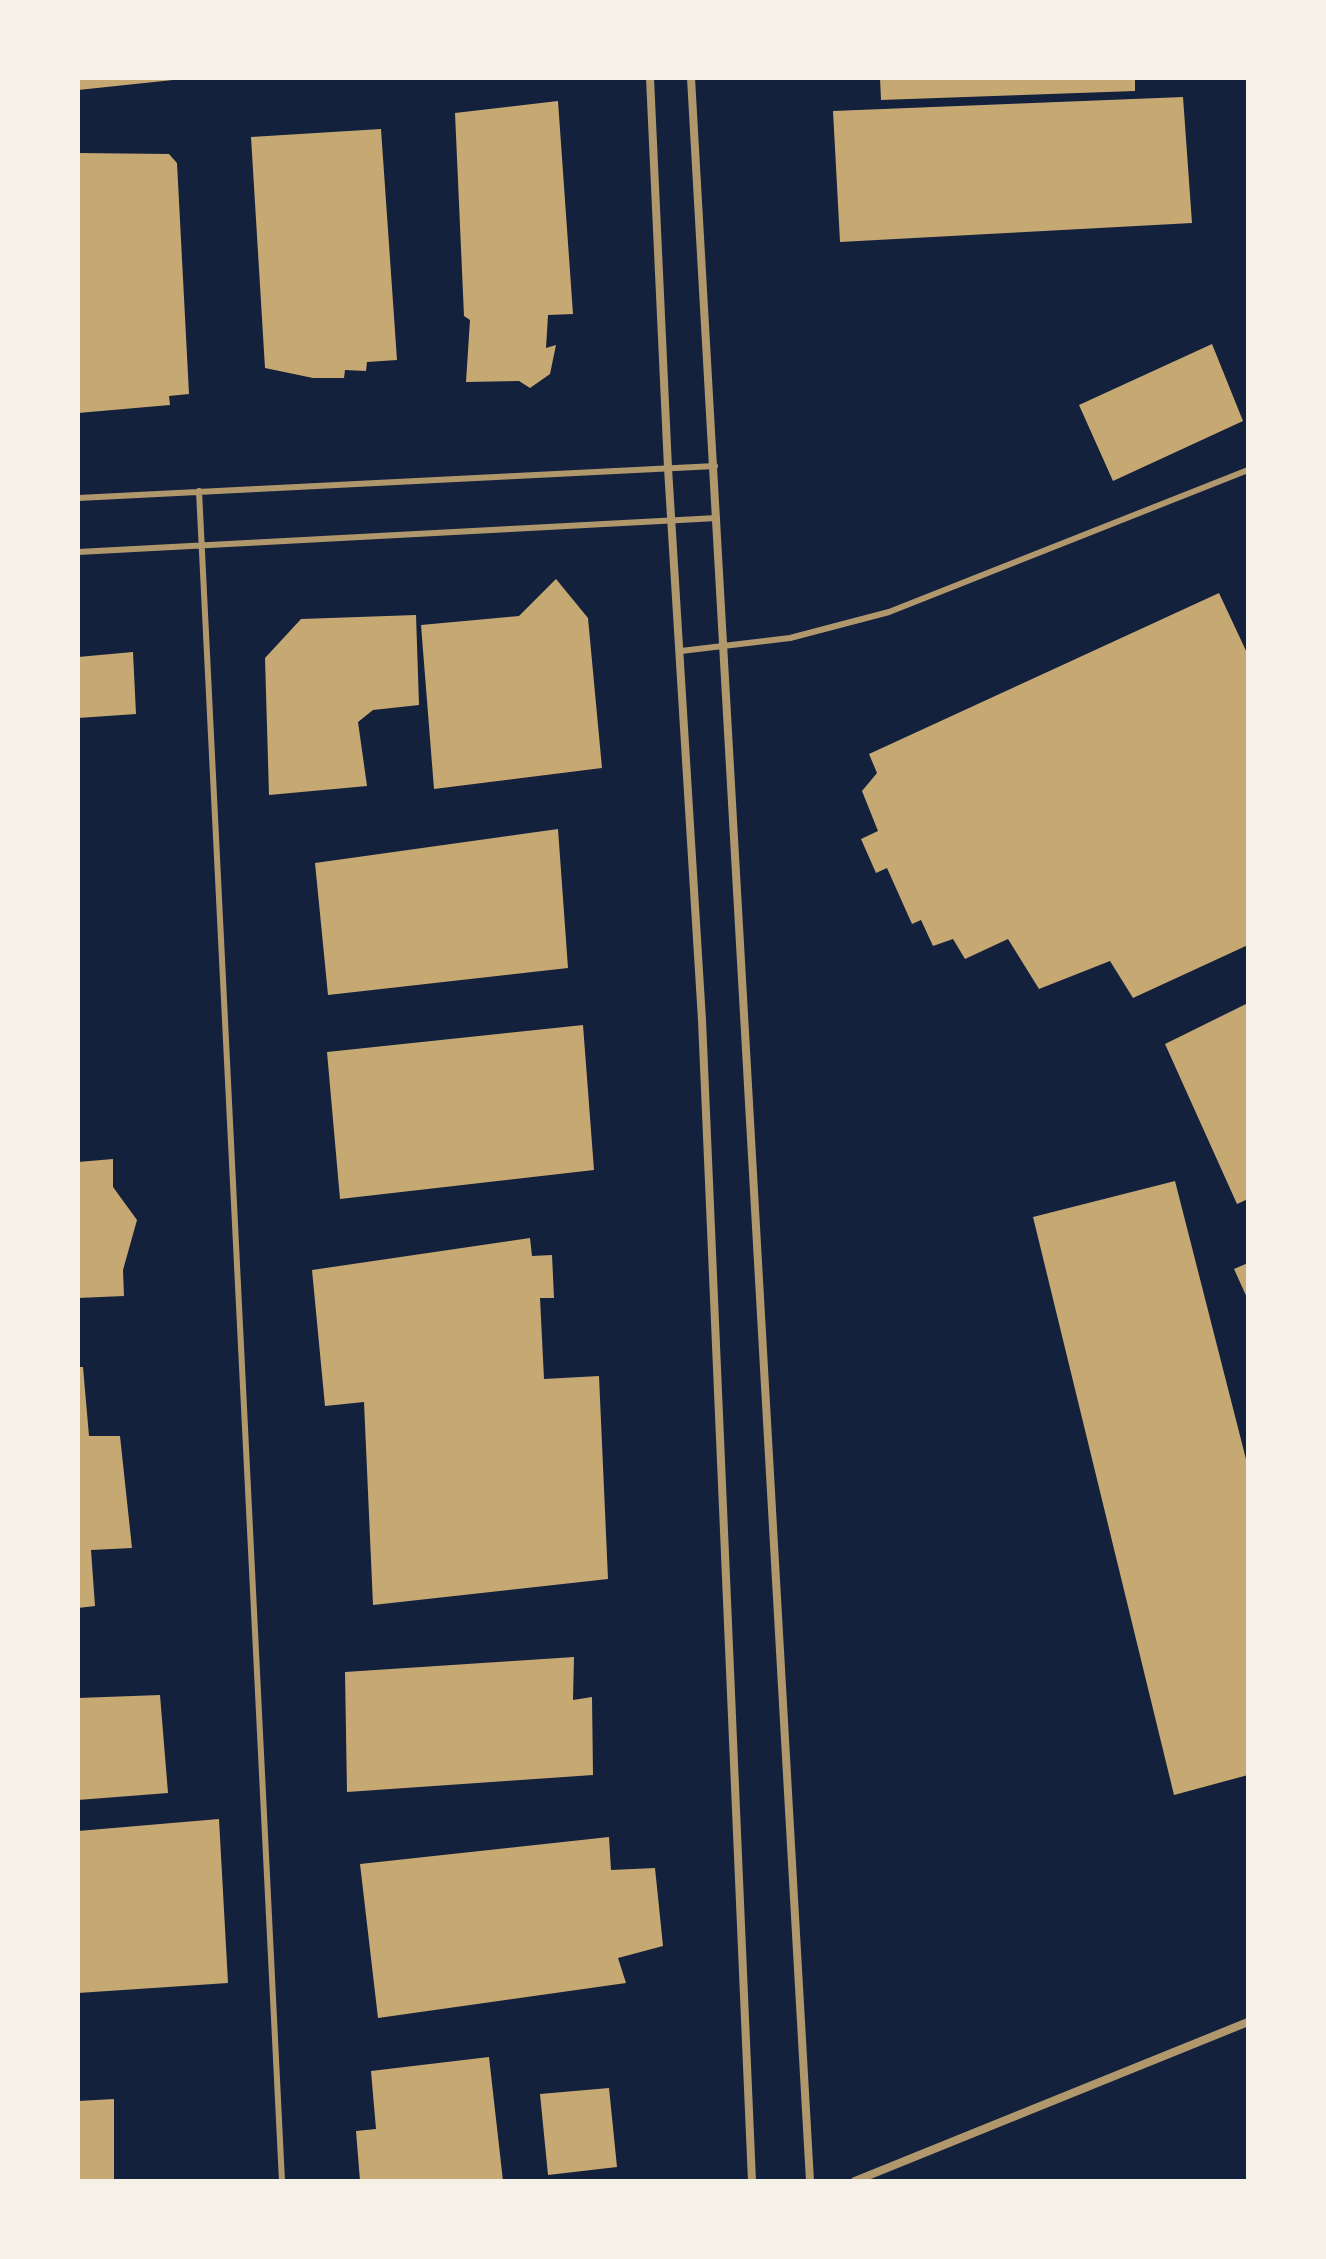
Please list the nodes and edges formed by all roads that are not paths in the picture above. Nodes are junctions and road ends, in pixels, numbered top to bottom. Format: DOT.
graph roads {
  1 [pos="650,78"];
  2 [pos="691,78"];
  3 [pos="715,466"];
  4 [pos="668,468"];
  5 [pos="1248,470"];
  6 [pos="199,491"];
  7 [pos="78,498"];
  8 [pos="718,518"];
  9 [pos="671,521"];
  10 [pos="202,545"];
  11 [pos="78,552"];
  12 [pos="724,647"];
  13 [pos="681,651"];
  14 [pos="1248,2022"];
  15 [pos="282,2181"];
  16 [pos="752,2181"];
  17 [pos="810,2181"];
  18 [pos="855,2181"];
  1 -- 4 [label="street"];
  2 -- 3 [label="street"];
  3 -- 4 [label="lane"];
  3 -- 8 [label="street"];
  4 -- 6 [label="lane"];
  4 -- 9 [label="street"];
  5 -- 12 [label="lane"];
  6 -- 7 [label="lane"];
  6 -- 10 [label="lane"];
  8 -- 9 [label="lane"];
  8 -- 12 [label="street"];
  9 -- 10 [label="lane"];
  9 -- 13 [label="street"];
  10 -- 11 [label="lane"];
  10 -- 15 [label="lane"];
  12 -- 13 [label="lane"];
  12 -- 17 [label="street"];
  13 -- 16 [label="street"];
  14 -- 18 [label="street"];
}
